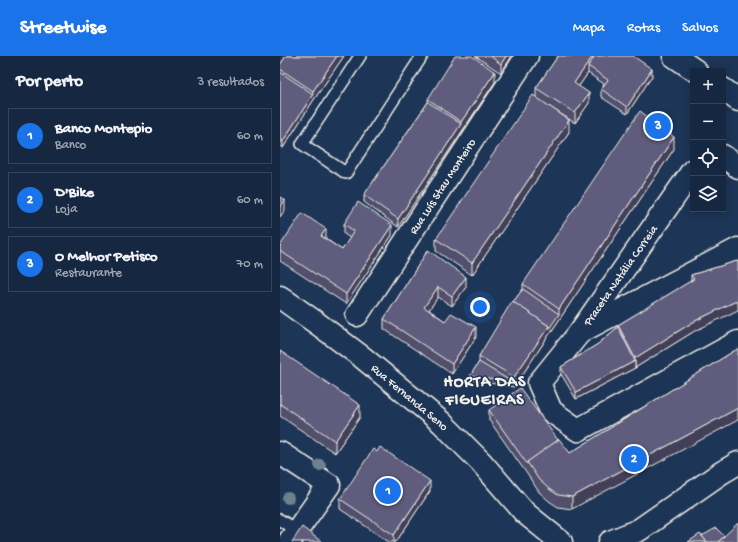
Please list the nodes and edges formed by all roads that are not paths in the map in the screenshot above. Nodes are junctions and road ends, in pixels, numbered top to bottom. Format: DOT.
graph roads {
  1 [pos="360,56"];
  2 [pos="422,56"];
  3 [pos="527,56"];
  4 [pos="674,56"];
  5 [pos="692,68"];
  6 [pos="726,91"];
  7 [pos="738,100"];
  8 [pos="726,158"];
  9 [pos="738,167"];
  10 [pos="690,174"];
  11 [pos="738,249"];
  12 [pos="280,298"];
  13 [pos="357,315"];
  14 [pos="580,332"];
  15 [pos="738,342"];
  16 [pos="280,453"];
  17 [pos="738,463"];
  18 [pos="524,513"];
  19 [pos="289,531"];
  20 [pos="635,536"];
  21 [pos="534,542"];
  22 [pos="561,542"];
  23 [pos="610,542"];
  1 -- 2 [label="lane"];
  3 -- 13 [label="street, Rua Luís Stau Monteiro"];
  4 -- 5 [label="street"];
  6 -- 7 [label="street"];
  8 -- 9 [label="street"];
  10 -- 14 [label="street, Praceta Natália Correia"];
  11 -- 14 [label="street, Praceta Natália Correia"];
  12 -- 18 [label="street, Rua Fernanda Seno"];
  14 -- 15 [label="street"];
  16 -- 19 [label="street"];
  17 -- 20 [label="street"];
  18 -- 21 [label="street, Rua Fernanda Seno"];
  18 -- 22 [label="street, Rua Fernanda Seno"];
  20 -- 23 [label="street"];
}
